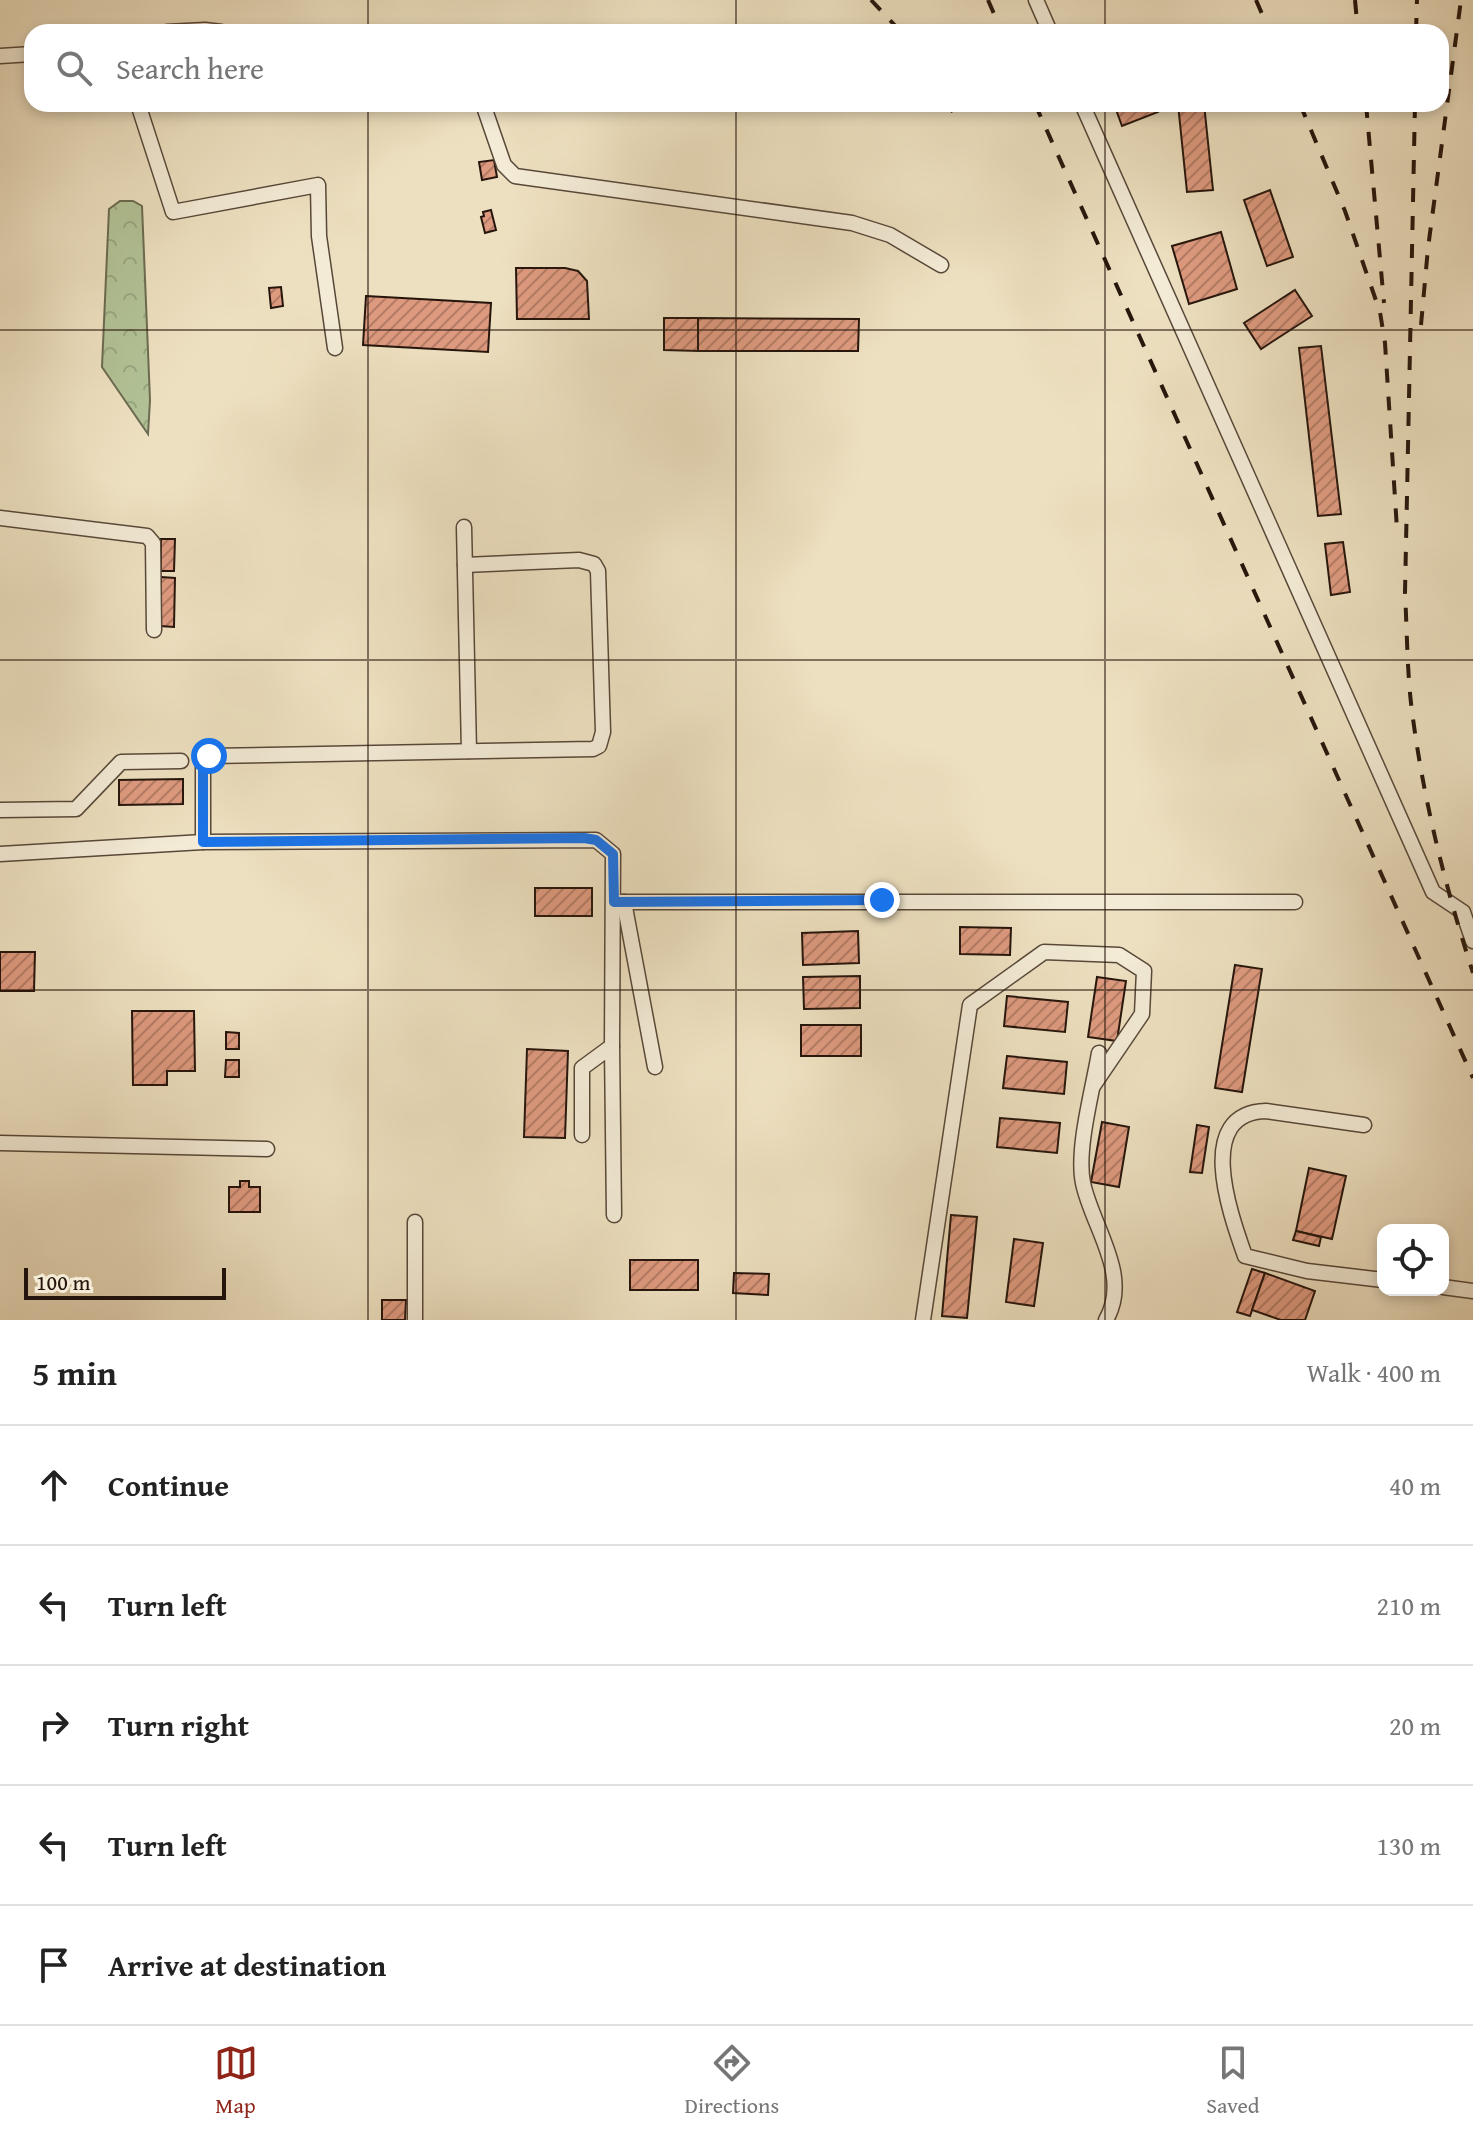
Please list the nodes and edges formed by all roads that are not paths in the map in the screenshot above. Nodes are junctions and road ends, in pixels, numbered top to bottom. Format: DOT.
graph roads {
  1 [pos="1036,0"];
  2 [pos="1046,24"];
  3 [pos="24,54"];
  4 [pos="0,56"];
  5 [pos="141,112"];
  6 [pos="486,112"];
  7 [pos="1086,112"];
  8 [pos="941,265"];
  9 [pos="335,348"];
  10 [pos="0,518"];
  11 [pos="464,527"];
  12 [pos="465,565"];
  13 [pos="154,630"];
  14 [pos="469,751"];
  15 [pos="181,761"];
  16 [pos="0,810"];
  17 [pos="203,842"];
  18 [pos="0,854"];
  19 [pos="619,902"];
  20 [pos="1295,902"];
  21 [pos="1473,941"];
  22 [pos="612,1046"];
  23 [pos="1099,1053"];
  24 [pos="655,1067"];
  25 [pos="1093,1086"];
  26 [pos="1364,1125"];
  27 [pos="582,1135"];
  28 [pos="0,1143"];
  29 [pos="267,1149"];
  30 [pos="614,1215"];
  31 [pos="415,1222"];
  32 [pos="1377,1279"];
  33 [pos="1449,1288"];
  34 [pos="1473,1291"];
  35 [pos="415,1320"];
  36 [pos="923,1320"];
  37 [pos="1106,1320"];
  1 -- 2 [label="street"];
  3 -- 4 [label="street"];
  5 -- 9 [label="street"];
  6 -- 8 [label="street"];
  7 -- 21 [label="street"];
  10 -- 13 [label="street"];
  11 -- 12 [label="street"];
  12 -- 14 [label="street"];
  12 -- 14 [label="street"];
  14 -- 17 [label="street"];
  15 -- 16 [label="street"];
  17 -- 18 [label="street"];
  17 -- 19 [label="street"];
  19 -- 20 [label="street"];
  19 -- 22 [label="street"];
  19 -- 24 [label="street"];
  22 -- 27 [label="street"];
  22 -- 30 [label="street"];
  23 -- 25 [label="street"];
  25 -- 36 [label="street"];
  25 -- 37 [label="street"];
  26 -- 32 [label="street"];
  28 -- 29 [label="street"];
  31 -- 35 [label="street"];
  33 -- 34 [label="street"];
}
